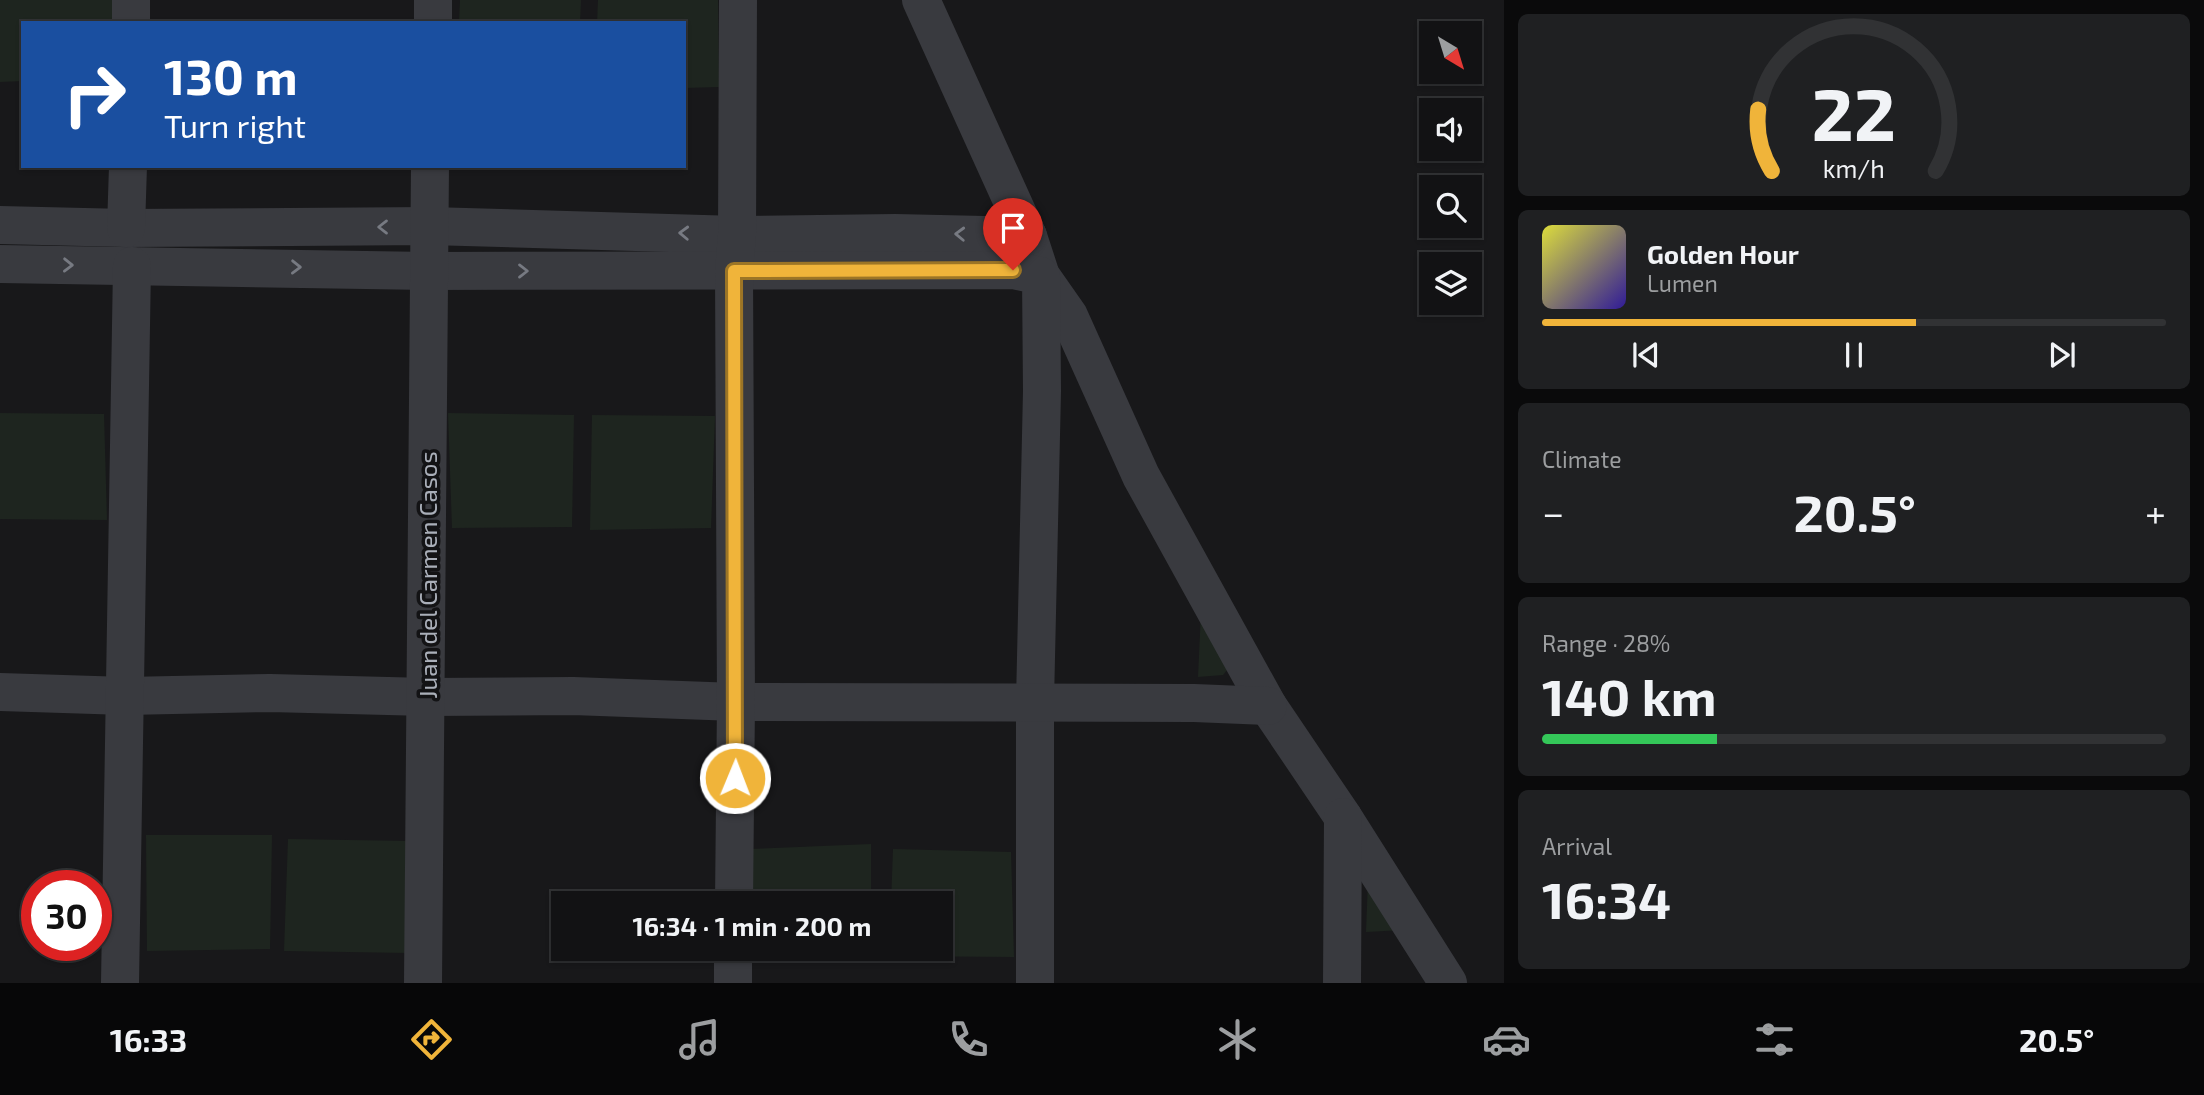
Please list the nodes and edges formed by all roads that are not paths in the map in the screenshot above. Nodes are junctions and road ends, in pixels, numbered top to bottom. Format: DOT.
graph roads {
  1 [pos="131,0"];
  2 [pos="433,0"];
  3 [pos="738,0"];
  4 [pos="921,0"];
  5 [pos="131,21"];
  6 [pos="433,21"];
  7 [pos="128,168"];
  8 [pos="430,168"];
  9 [pos="0,225"];
  10 [pos="430,226"];
  11 [pos="126,228"];
  12 [pos="1028,236"];
  13 [pos="736,253"];
  14 [pos="0,264"];
  15 [pos="132,266"];
  16 [pos="429,271"];
  17 [pos="1041,276"];
  18 [pos="0,692"];
  19 [pos="126,696"];
  20 [pos="427,697"];
  21 [pos="736,702"];
  22 [pos="1035,702"];
  23 [pos="1268,706"];
  24 [pos="1343,817"];
  25 [pos="734,891"];
  26 [pos="733,961"];
  27 [pos="120,983"];
  28 [pos="423,983"];
  29 [pos="733,983"];
  30 [pos="1035,983"];
  31 [pos="1342,983"];
  32 [pos="1448,983"];
  1 -- 5 [label="street"];
  2 -- 6 [label="street"];
  3 -- 13 [label="street"];
  4 -- 12 [label="street"];
  7 -- 11 [label="street"];
  8 -- 10 [label="street, Juan del Carmen Casos"];
  9 -- 11 [label="street"];
  10 -- 11 [label="street, one-way"];
  13 -- 10 [label="street, one-way"];
  10 -- 16 [label="street, Juan del Carmen Casos"];
  12 -- 13 [label="street, one-way"];
  12 -- 17 [label="street"];
  16 -- 13 [label="street, one-way"];
  13 -- 17 [label="street"];
  13 -- 21 [label="street"];
  14 -- 15 [label="street, one-way"];
  15 -- 16 [label="street, one-way"];
  15 -- 19 [label="street"];
  16 -- 20 [label="street, Juan del Carmen Casos"];
  17 -- 22 [label="street"];
  17 -- 23 [label="street"];
  18 -- 19 [label="street"];
  19 -- 20 [label="street"];
  19 -- 27 [label="street"];
  20 -- 21 [label="street"];
  20 -- 28 [label="street, Juan del Carmen Casos"];
  21 -- 22 [label="street"];
  21 -- 25 [label="street"];
  22 -- 23 [label="street"];
  22 -- 30 [label="street"];
  23 -- 24 [label="street"];
  24 -- 31 [label="street"];
  24 -- 32 [label="street"];
  26 -- 29 [label="street"];
}
